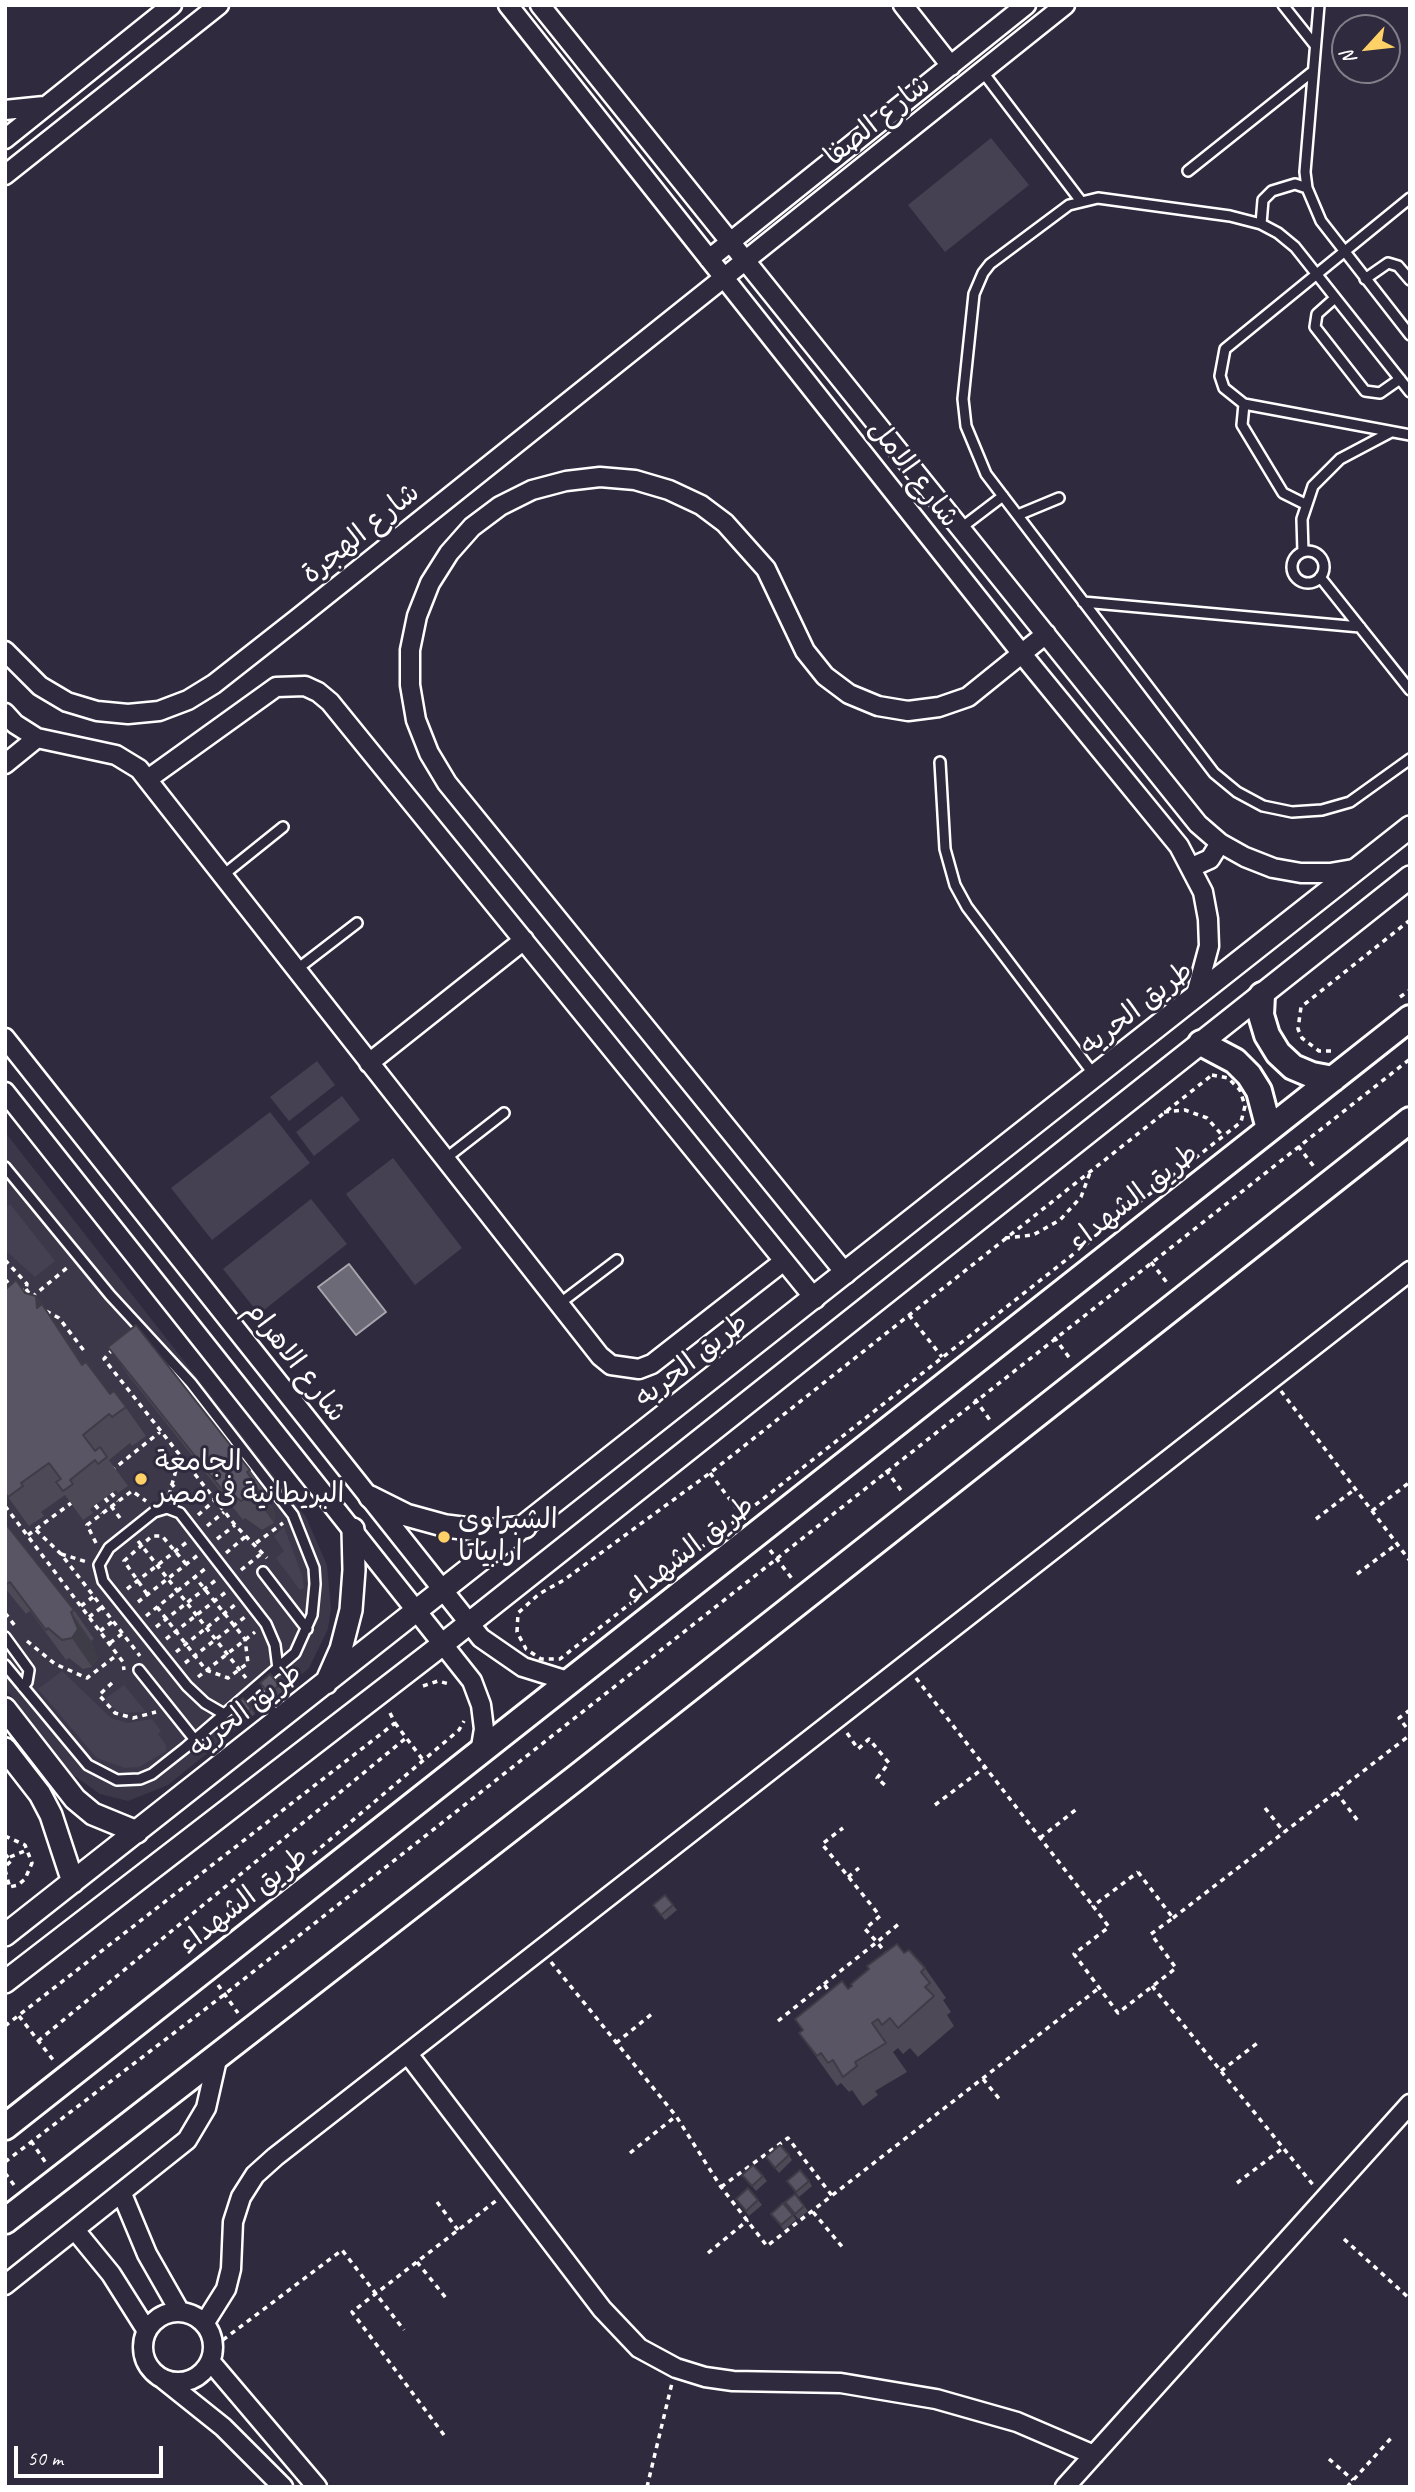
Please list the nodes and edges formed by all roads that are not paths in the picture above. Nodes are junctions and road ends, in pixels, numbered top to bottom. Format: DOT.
graph roads {
  1 [pos="172,5"];
  2 [pos="219,5"];
  3 [pos="508,5"];
  4 [pos="540,5"];
  5 [pos="903,5"];
  6 [pos="1027,5"];
  7 [pos="1065,5"];
  8 [pos="1283,5"];
  9 [pos="1319,5"];
  10 [pos="1314,44"];
  11 [pos="951,66"];
  12 [pos="982,71"];
  13 [pos="1312,72"];
  14 [pos="47,105"];
  15 [pos="5,110"];
  16 [pos="5,139"];
  17 [pos="1188,171"];
  18 [pos="5,175"];
  19 [pos="1307,188"];
  20 [pos="1410,198"];
  21 [pos="1080,200"];
  22 [pos="1261,224"];
  23 [pos="730,242"];
  24 [pos="1344,253"];
  25 [pos="709,259"];
  26 [pos="745,261"];
  27 [pos="1317,275"];
  28 [pos="724,278"];
  29 [pos="1365,279"];
  30 [pos="1410,280"];
  31 [pos="1335,298"];
  32 [pos="1410,335"];
  33 [pos="1400,379"];
  34 [pos="1410,391"];
  35 [pos="1244,404"];
  36 [pos="1391,432"];
  37 [pos="1410,435"];
  38 [pos="1003,496"];
  39 [pos="1059,498"];
  40 [pos="1305,504"];
  41 [pos="1018,516"];
  42 [pos="961,528"];
  43 [pos="1303,552"];
  44 [pos="1320,577"];
  45 [pos="1083,602"];
  46 [pos="1360,627"];
  47 [pos="1046,634"];
  48 [pos="5,651"];
  49 [pos="1022,654"];
  50 [pos="1410,690"];
  51 [pos="5,713"];
  52 [pos="37,738"];
  53 [pos="1410,759"];
  54 [pos="940,762"];
  55 [pos="5,764"];
  56 [pos="148,779"];
  57 [pos="283,827"];
  58 [pos="1410,827"];
  59 [pos="1220,843"];
  60 [pos="1192,867"];
  61 [pos="1359,867"];
  62 [pos="222,876"];
  63 [pos="1410,877"];
  64 [pos="357,923"];
  65 [pos="524,940"];
  66 [pos="296,970"];
  67 [pos="1262,995"];
  68 [pos="1195,999"];
  69 [pos="1400,1012"];
  70 [pos="5,1038"];
  71 [pos="1201,1043"];
  72 [pos="369,1063"];
  73 [pos="1096,1077"];
  74 [pos="1333,1079"];
  75 [pos="5,1092"];
  76 [pos="1068,1099"];
  77 [pos="504,1113"];
  78 [pos="1410,1120"];
  79 [pos="1269,1129"];
  80 [pos="1092,1130"];
  81 [pos="445,1159"];
  82 [pos="5,1167"];
  83 [pos="617,1260"];
  84 [pos="784,1261"];
  85 [pos="1410,1271"];
  86 [pos="846,1274"];
  87 [pos="815,1299"];
  88 [pos="559,1304"];
  89 [pos="871,1305"];
  90 [pos="324,1439"];
  91 [pos="298,1460"];
  92 [pos="343,1464"];
  93 [pos="318,1484"];
  94 [pos="370,1497"];
  95 [pos="525,1527"];
  96 [pos="353,1529"];
  97 [pos="263,1572"];
  98 [pos="444,1591"];
  99 [pos="419,1612"];
  100 [pos="469,1623"];
  101 [pos="307,1629"];
  102 [pos="5,1637"];
  103 [pos="443,1644"];
  104 [pos="5,1665"];
  105 [pos="278,1669"];
  106 [pos="139,1670"];
  107 [pos="571,1682"];
  108 [pos="325,1686"];
  109 [pos="23,1687"];
  110 [pos="254,1689"];
  111 [pos="5,1709"];
  112 [pos="224,1714"];
  113 [pos="280,1720"];
  114 [pos="195,1740"];
  115 [pos="5,1749"];
  116 [pos="305,1750"];
  117 [pos="480,1753"];
  118 [pos="137,1832"];
  119 [pos="73,1882"];
  120 [pos="5,1935"];
  121 [pos="5,1982"];
  122 [pos="408,2054"];
  123 [pos="218,2056"];
  124 [pos="1410,2104"];
  125 [pos="5,2127"];
  126 [pos="122,2194"];
  127 [pos="5,2221"];
  128 [pos="75,2230"];
  129 [pos="5,2285"];
  130 [pos="180,2312"];
  131 [pos="204,2324"];
  132 [pos="147,2331"];
  133 [pos="212,2354"];
  134 [pos="163,2379"];
  135 [pos="1094,2455"];
  136 [pos="283,2487"];
  137 [pos="317,2487"];
  138 [pos="1065,2487"];
  1 -- 14 [label="street"];
  2 -- 18 [label="street"];
  3 -- 25 [label="street, شارع الامل"];
  4 -- 23 [label="street, شارع الامل"];
  5 -- 11 [label="street"];
  6 -- 11 [label="street, شارع الصفا"];
  7 -- 12 [label="street, شارع الصفا"];
  8 -- 10 [label="lane"];
  9 -- 10 [label="lane"];
  10 -- 13 [label="lane"];
  11 -- 23 [label="street, شارع الصفا"];
  12 -- 21 [label="lane"];
  12 -- 26 [label="street, شارع الصفا"];
  13 -- 17 [label="lane"];
  13 -- 19 [label="lane"];
  14 -- 15 [label="street"];
  14 -- 16 [label="street"];
  19 -- 22 [label="lane"];
  19 -- 24 [label="lane"];
  20 -- 24 [label="lane"];
  21 -- 22 [label="lane"];
  21 -- 38 [label="lane"];
  22 -- 27 [label="lane"];
  23 -- 25 [label="street, شارع الصفا"];
  23 -- 26 [label="street, شارع الامل"];
  24 -- 27 [label="lane"];
  24 -- 29 [label="lane"];
  25 -- 28 [label="street, شارع الامل"];
  26 -- 28 [label="street, شارع الصفا"];
  26 -- 42 [label="street, شارع الامل"];
  27 -- 31 [label="lane"];
  27 -- 35 [label="lane"];
  28 -- 48 [label="street, شارع الهجرة"];
  28 -- 49 [label="street, شارع الامل"];
  29 -- 30 [label="lane"];
  29 -- 32 [label="lane"];
  31 -- 33 [label="lane"];
  31 -- 33 [label="lane"];
  33 -- 34 [label="lane"];
  35 -- 36 [label="lane"];
  35 -- 40 [label="lane"];
  36 -- 37 [label="lane"];
  36 -- 40 [label="lane"];
  38 -- 41 [label="lane"];
  38 -- 42 [label="lane"];
  39 -- 41 [label="lane"];
  40 -- 43 [label="lane"];
  41 -- 45 [label="lane"];
  42 -- 47 [label="street, شارع الامل"];
  43 -- 44 [label="lane"];
  43 -- 44 [label="lane"];
  44 -- 46 [label="lane"];
  45 -- 46 [label="lane"];
  45 -- 53 [label="lane"];
  46 -- 50 [label="lane"];
  47 -- 49 [label="street"];
  47 -- 59 [label="street, شارع الامل"];
  49 -- 60 [label="street, شارع الامل"];
  49 -- 86 [label="street"];
  51 -- 52 [label="street"];
  52 -- 55 [label="street"];
  52 -- 56 [label="street"];
  54 -- 73 [label="lane"];
  56 -- 62 [label="street"];
  56 -- 65 [label="street"];
  57 -- 62 [label="lane"];
  58 -- 61 [label="street, طريق الحريه"];
  59 -- 60 [label="street"];
  59 -- 61 [label="street, شارع الامل"];
  60 -- 68 [label="street, شارع الامل"];
  61 -- 68 [label="street, طريق الحريه"];
  62 -- 66 [label="street"];
  63 -- 67 [label="street"];
  64 -- 66 [label="lane"];
  65 -- 72 [label="street"];
  65 -- 84 [label="street"];
  66 -- 72 [label="street"];
  67 -- 71 [label="street"];
  67 -- 74 [label="main road"];
  68 -- 73 [label="street, طريق الحريه"];
  69 -- 74 [label="main road, طريق الشهداء"];
  70 -- 90 [label="street, شارع الاهرام"];
  71 -- 79 [label="main road"];
  71 -- 80 [label="street"];
  72 -- 81 [label="street"];
  73 -- 76 [label="street, طريق الحريه"];
  74 -- 79 [label="main road, طريق الشهداء"];
  75 -- 91 [label="street, شارع الاهرام"];
  76 -- 80 [label="street"];
  76 -- 86 [label="street, طريق الحريه"];
  77 -- 81 [label="lane"];
  78 -- 123 [label="main road"];
  79 -- 107 [label="main road, طريق الشهداء"];
  80 -- 89 [label="street"];
  81 -- 88 [label="street"];
  82 -- 101 [label="lane"];
  83 -- 88 [label="lane"];
  84 -- 87 [label="street"];
  84 -- 88 [label="street"];
  85 -- 122 [label="street"];
  86 -- 87 [label="street, طريق الحريه"];
  86 -- 89 [label="street"];
  87 -- 95 [label="street, طريق الحريه"];
  89 -- 100 [label="street"];
  90 -- 91 [label="street"];
  90 -- 92 [label="street, شارع الاهرام"];
  91 -- 93 [label="street, شارع الاهرام"];
  92 -- 93 [label="street"];
  92 -- 94 [label="street, شارع الاهرام"];
  93 -- 96 [label="street, شارع الاهرام"];
  94 -- 95 [label="street"];
  94 -- 98 [label="street, شارع الاهرام"];
  95 -- 98 [label="street, طريق الحريه"];
  96 -- 99 [label="street, شارع الاهرام"];
  96 -- 108 [label="street"];
  97 -- 101 [label="lane"];
  98 -- 99 [label="street, طريق الحريه"];
  98 -- 100 [label="street, شارع الاهرام"];
  99 -- 103 [label="street, شارع الاهرام"];
  99 -- 108 [label="street, طريق الحريه"];
  100 -- 103 [label="street"];
  100 -- 107 [label="street, شارع الاهرام"];
  101 -- 105 [label="lane"];
  102 -- 109 [label="lane"];
  103 -- 116 [label="street"];
  103 -- 117 [label="street, شارع الاهرام"];
  104 -- 109 [label="lane"];
  105 -- 110 [label="lane"];
  105 -- 112 [label="lane"];
  106 -- 114 [label="lane"];
  107 -- 117 [label="main road, طريق الشهداء"];
  108 -- 113 [label="street, طريق الحريه"];
  109 -- 114 [label="lane"];
  110 -- 112 [label="lane"];
  110 -- 113 [label="lane"];
  111 -- 118 [label="street"];
  112 -- 114 [label="lane"];
  113 -- 116 [label="street"];
  113 -- 118 [label="street, طريق الحريه"];
  115 -- 119 [label="street"];
  116 -- 121 [label="street"];
  117 -- 125 [label="main road, طريق الشهداء"];
  118 -- 119 [label="street, طريق الحريه"];
  119 -- 120 [label="street, طريق الحريه"];
  122 -- 131 [label="street"];
  122 -- 135 [label="street"];
  123 -- 126 [label="street"];
  123 -- 127 [label="main road"];
  124 -- 135 [label="street"];
  126 -- 128 [label="street"];
  126 -- 130 [label="street"];
  128 -- 129 [label="street"];
  128 -- 132 [label="street"];
  130 -- 131 [label="street"];
  130 -- 132 [label="street"];
  131 -- 133 [label="street"];
  132 -- 134 [label="street"];
  133 -- 134 [label="street"];
  133 -- 137 [label="street"];
  134 -- 136 [label="street"];
  135 -- 138 [label="street"];
}
